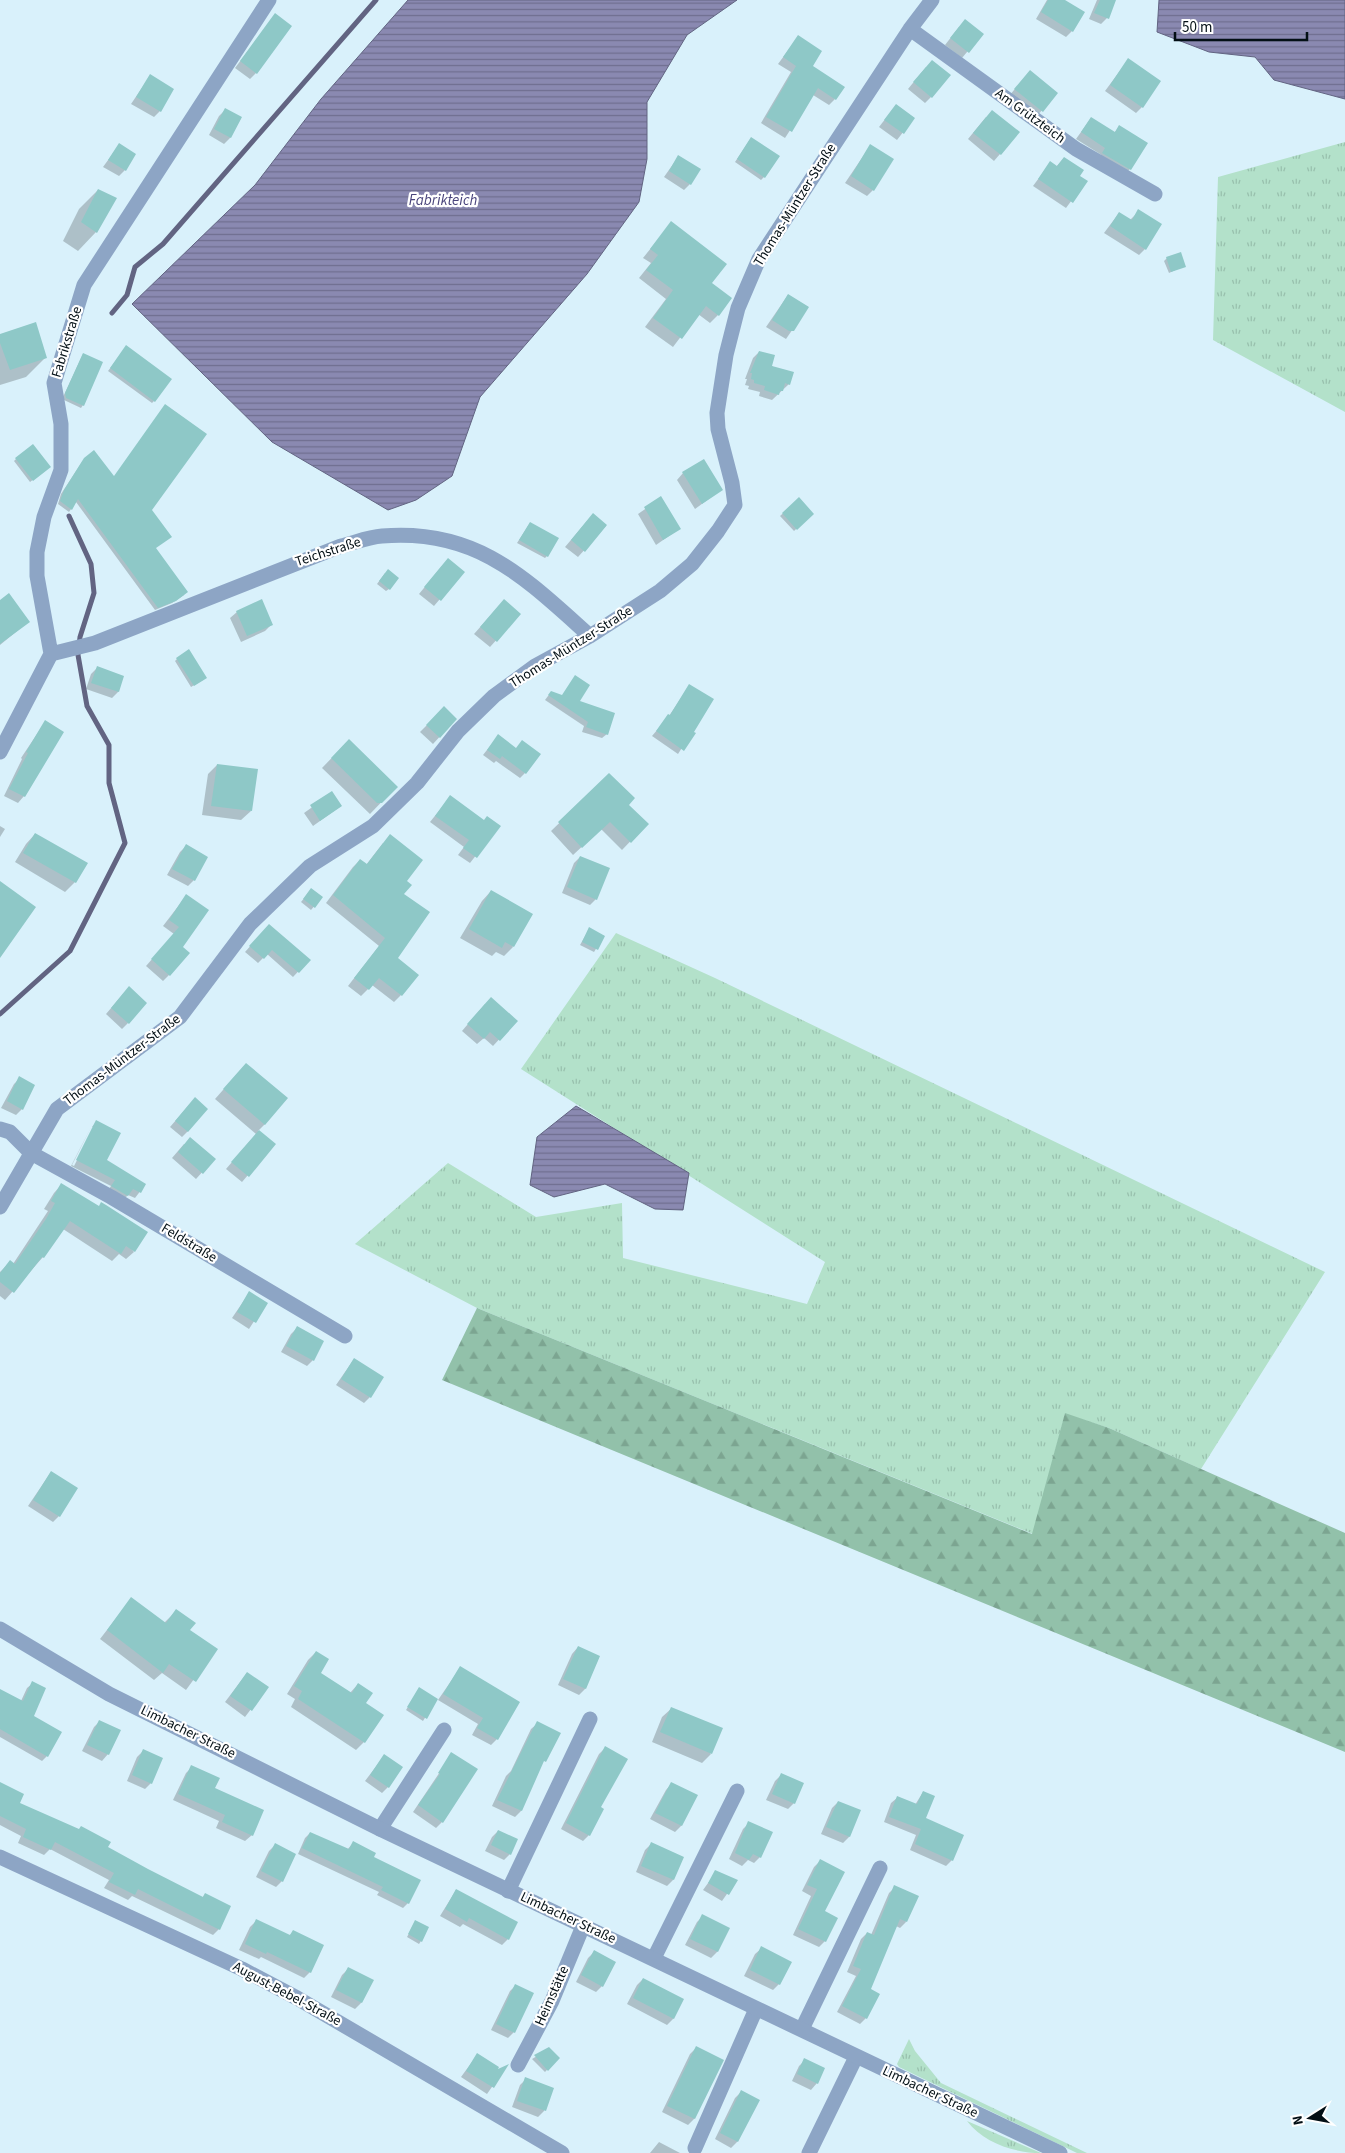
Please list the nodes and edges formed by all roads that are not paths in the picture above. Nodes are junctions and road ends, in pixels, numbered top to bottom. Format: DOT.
graph roads {
  1 [pos="270,0"];
  2 [pos="932,0"];
  3 [pos="910,29"];
  4 [pos="1155,194"];
  5 [pos="590,636"];
  6 [pos="51,654"];
  7 [pos="0,752"];
  8 [pos="0,1129"];
  9 [pos="31,1153"];
  10 [pos="0,1207"];
  11 [pos="345,1336"];
  12 [pos="0,1629"];
  13 [pos="590,1720"];
  14 [pos="444,1730"];
  15 [pos="737,1791"];
  16 [pos="380,1828"];
  17 [pos="0,1857"];
  18 [pos="880,1868"];
  19 [pos="508,1891"];
  20 [pos="583,1926"];
  21 [pos="654,1958"];
  22 [pos="756,2009"];
  23 [pos="802,2029"];
  24 [pos="856,2057"];
  25 [pos="518,2065"];
  26 [pos="695,2148"];
  27 [pos="562,2153"];
  28 [pos="809,2153"];
  29 [pos="1060,2153"];
  1 -- 6 [label="street, Fabrikstraße"];
  2 -- 3 [label="street, Thomas-Müntzer-Straße"];
  3 -- 4 [label="street, Am Grützteich"];
  3 -- 5 [label="street, Thomas-Müntzer-Straße"];
  5 -- 6 [label="street, Teichstraße"];
  5 -- 9 [label="street, Thomas-Müntzer-Straße"];
  6 -- 7 [label="street"];
  8 -- 9 [label="street"];
  9 -- 10 [label="street, Thomas-Müntzer-Straße"];
  9 -- 11 [label="street, Feldstraße"];
  12 -- 16 [label="street, Limbacher Straße"];
  13 -- 19 [label="street, Limbacher Straße"];
  14 -- 16 [label="street"];
  15 -- 21 [label="street"];
  16 -- 19 [label="street, Limbacher Straße"];
  17 -- 27 [label="street, August-Bebel-Straße"];
  18 -- 23 [label="street"];
  19 -- 20 [label="street, Limbacher Straße"];
  20 -- 21 [label="street, Limbacher Straße"];
  20 -- 25 [label="street, Heimstätte"];
  21 -- 22 [label="street, Limbacher Straße"];
  22 -- 23 [label="street, Limbacher Straße"];
  22 -- 26 [label="street"];
  23 -- 24 [label="street, Limbacher Straße"];
  24 -- 28 [label="street"];
  24 -- 29 [label="street, Limbacher Straße"];
}
